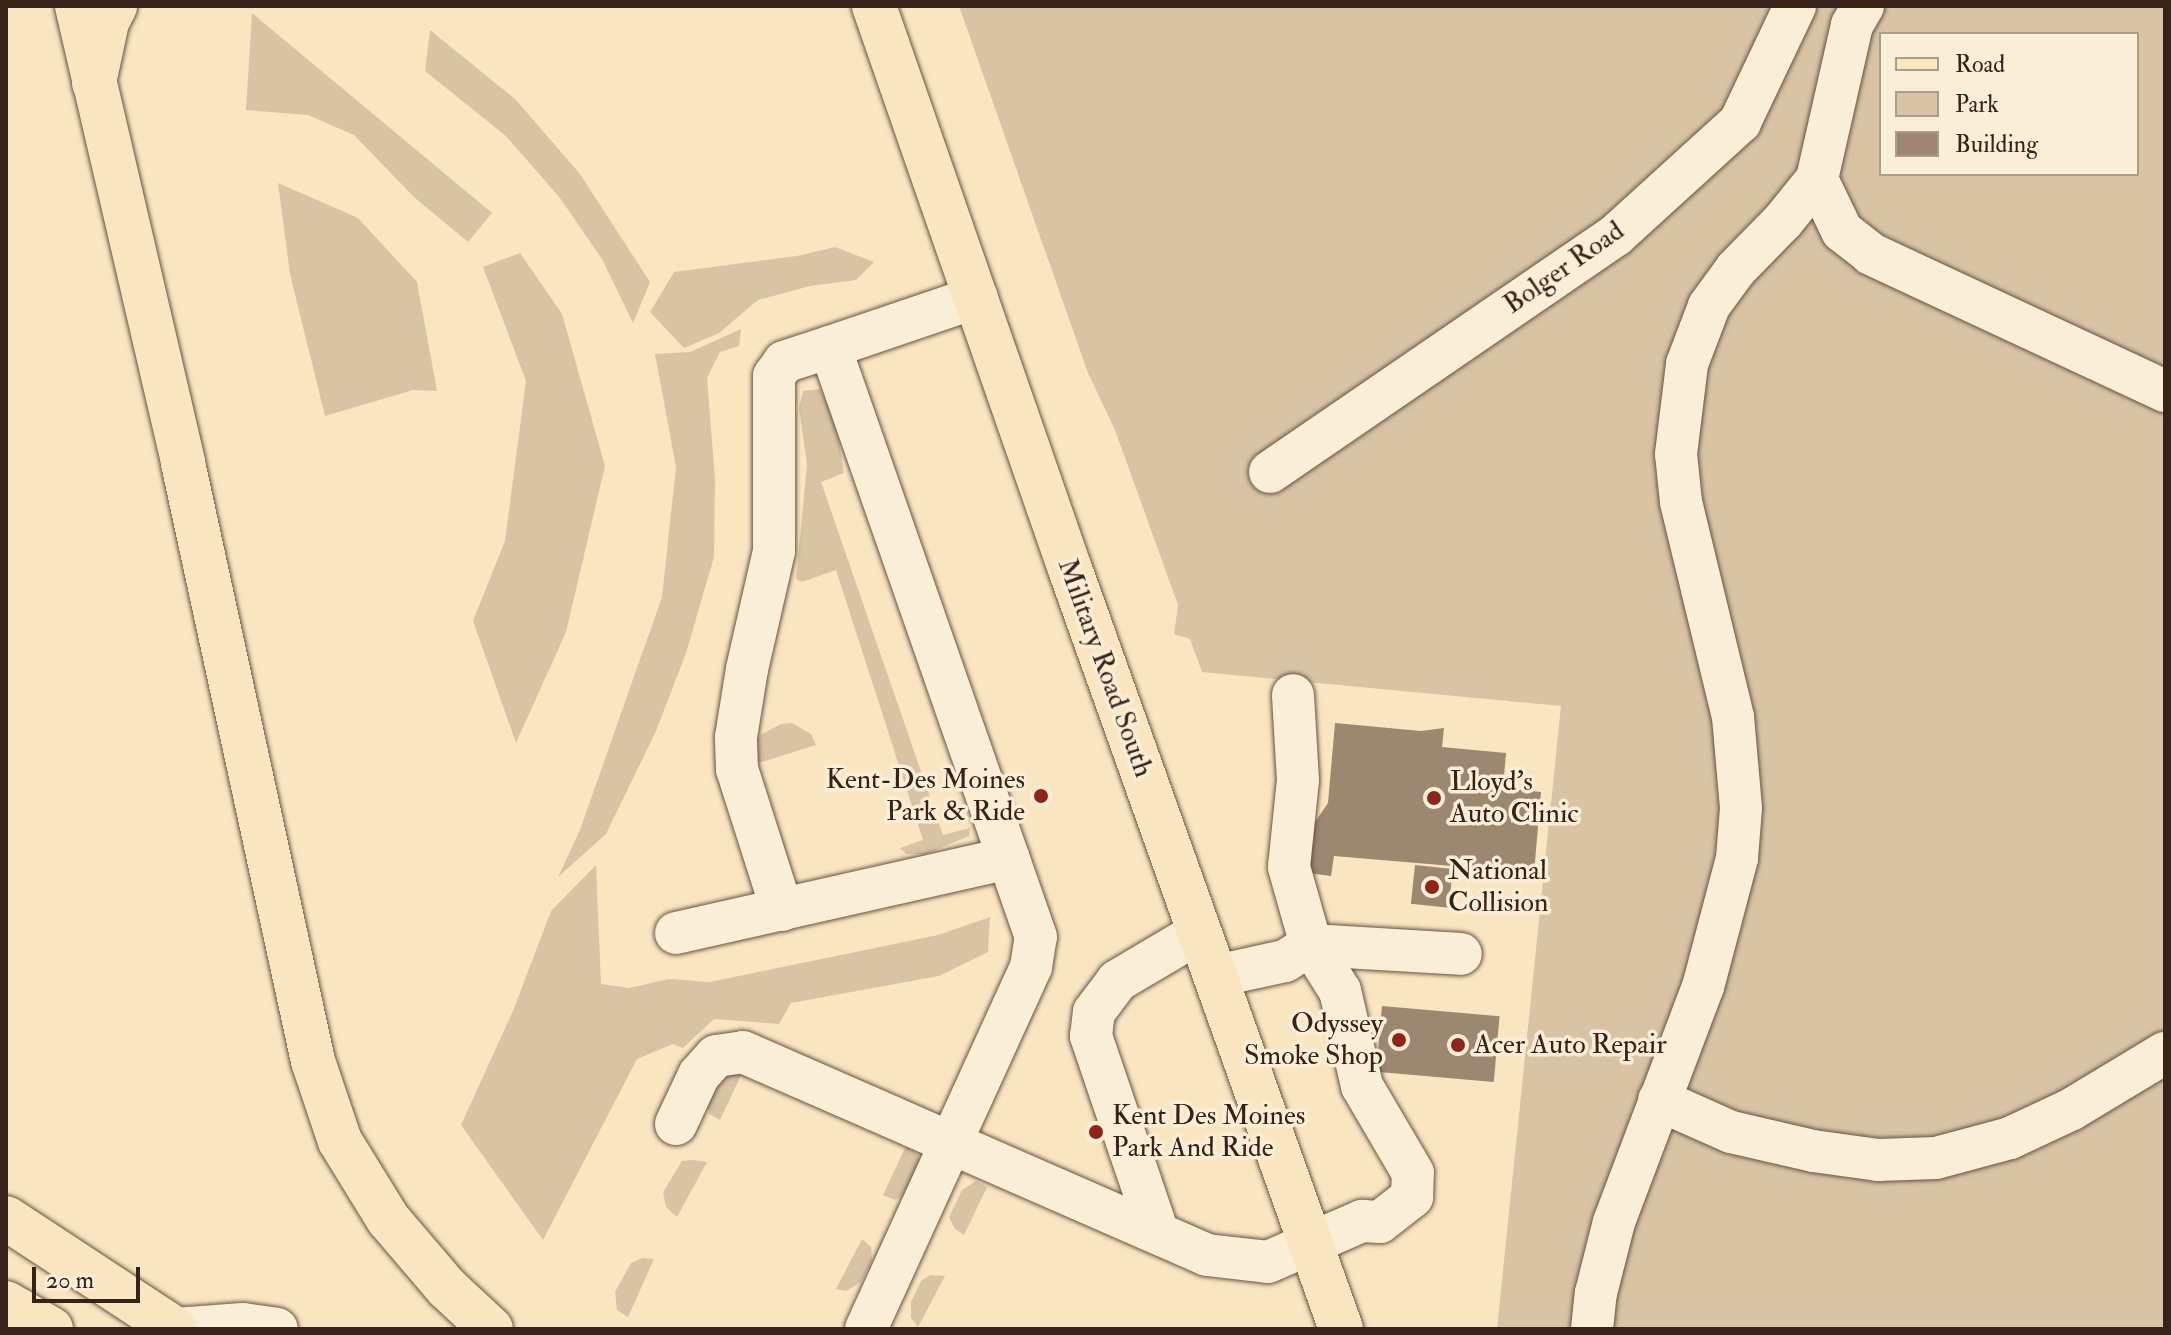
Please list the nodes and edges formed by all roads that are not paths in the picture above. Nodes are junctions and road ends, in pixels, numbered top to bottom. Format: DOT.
graph roads {
  1 [pos="77,6"];
  2 [pos="115,6"];
  3 [pos="874,6"];
  4 [pos="1795,6"];
  5 [pos="1863,6"];
  6 [pos="94,83"];
  7 [pos="1817,179"];
  8 [pos="977,297"];
  9 [pos="830,347"];
  10 [pos="2165,391"];
  11 [pos="1270,472"];
  12 [pos="1293,695"];
  13 [pos="1009,858"];
  14 [pos="782,910"];
  15 [pos="1200,932"];
  16 [pos="676,933"];
  17 [pos="1311,945"];
  18 [pos="1461,954"];
  19 [pos="1216,976"];
  20 [pos="2165,1053"];
  21 [pos="1659,1100"];
  22 [pos="676,1124"];
  23 [pos="952,1143"];
  24 [pos="6,1218"];
  25 [pos="1158,1233"];
  26 [pos="1312,1246"];
  27 [pos="6,1303"];
  28 [pos="51,1329"];
  29 [pos="175,1329"];
  30 [pos="277,1329"];
  31 [pos="491,1329"];
  32 [pos="866,1329"];
  33 [pos="1341,1329"];
  34 [pos="1592,1329"];
  1 -- 6 [label="main road"];
  2 -- 6 [label="main road"];
  3 -- 8 [label="main road, Military Road South"];
  4 -- 11 [label="lane, Bolger Road"];
  5 -- 7 [label="lane"];
  6 -- 31 [label="main road"];
  7 -- 10 [label="lane"];
  7 -- 21 [label="lane"];
  8 -- 9 [label="lane"];
  8 -- 15 [label="main road, Military Road South"];
  9 -- 13 [label="lane"];
  9 -- 14 [label="lane"];
  12 -- 17 [label="lane"];
  13 -- 14 [label="lane"];
  13 -- 23 [label="lane"];
  14 -- 16 [label="lane"];
  15 -- 19 [label="main road, Military Road South"];
  15 -- 25 [label="lane"];
  17 -- 18 [label="lane"];
  17 -- 19 [label="lane"];
  17 -- 26 [label="lane"];
  19 -- 26 [label="main road, Military Road South"];
  20 -- 21 [label="lane"];
  21 -- 34 [label="lane"];
  22 -- 23 [label="lane"];
  23 -- 25 [label="lane"];
  23 -- 32 [label="lane"];
  24 -- 29 [label="main road"];
  25 -- 26 [label="lane"];
  26 -- 33 [label="main road, Military Road South"];
  27 -- 28 [label="main road"];
  29 -- 30 [label="lane"];
}
